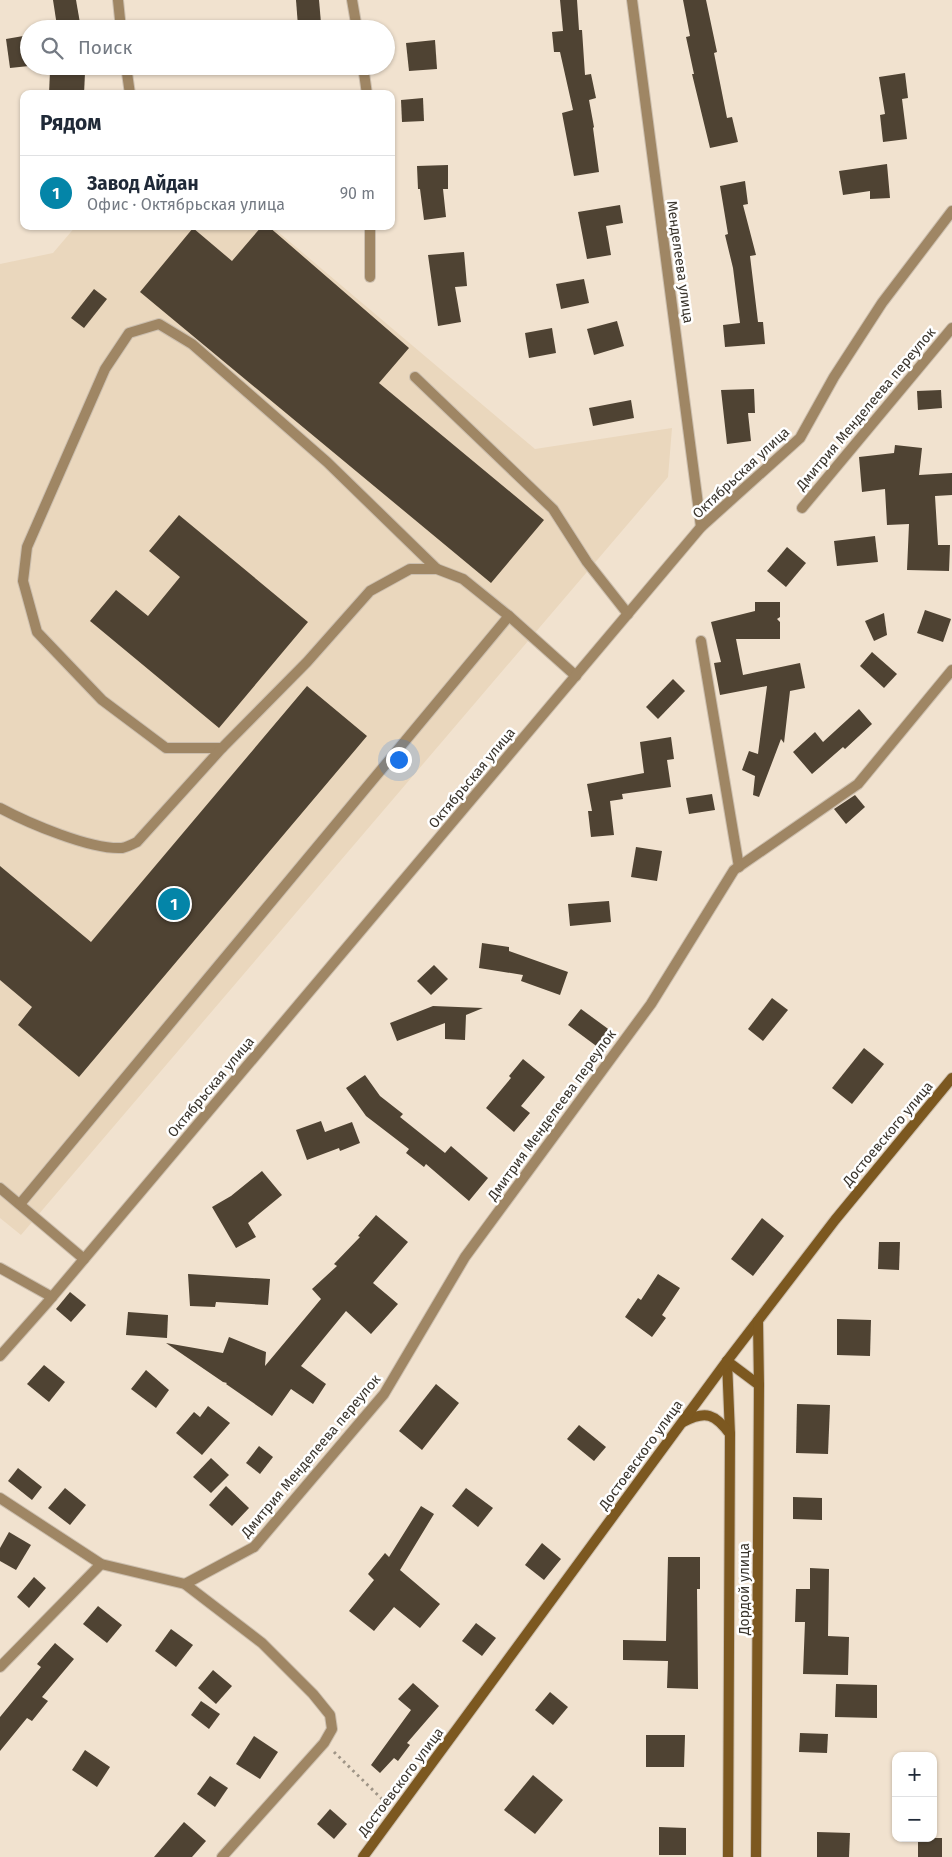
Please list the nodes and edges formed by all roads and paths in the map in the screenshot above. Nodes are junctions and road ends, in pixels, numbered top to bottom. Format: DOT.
graph roads {
  1 [pos="118,0"];
  2 [pos="352,0"];
  3 [pos="632,0"];
  4 [pos="120,20"];
  5 [pos="355,20"];
  6 [pos="127,75"];
  7 [pos="364,75"];
  8 [pos="129,90"];
  9 [pos="366,90"];
  10 [pos="952,211"];
  11 [pos="370,230"];
  12 [pos="370,277"];
  13 [pos="952,328"];
  14 [pos="415,377"];
  15 [pos="802,508"];
  16 [pos="701,527"];
  17 [pos="437,569"];
  18 [pos="628,614"];
  19 [pos="509,616"];
  20 [pos="701,641"];
  21 [pos="952,670"];
  22 [pos="576,676"];
  23 [pos="222,748"];
  24 [pos="0,808"];
  25 [pos="739,867"];
  26 [pos="952,1078"];
  27 [pos="0,1188"];
  28 [pos="20,1204"];
  29 [pos="84,1258"];
  30 [pos="0,1268"];
  31 [pos="52,1297"];
  32 [pos="758,1321"];
  33 [pos="0,1356"];
  34 [pos="727,1361"];
  35 [pos="759,1385"];
  36 [pos="682,1422"];
  37 [pos="730,1434"];
  38 [pos="0,1498"];
  39 [pos="101,1564"];
  40 [pos="185,1584"];
  41 [pos="0,1667"];
  42 [pos="324,1743"];
  43 [pos="396,1813"];
  44 [pos="222,1857"];
  45 [pos="363,1857"];
  46 [pos="728,1857"];
  47 [pos="756,1857"];
  1 -- 4 [label="street"];
  2 -- 5 [label="street"];
  3 -- 16 [label="street, Менделеева улица"];
  6 -- 8 [label="street"];
  7 -- 9 [label="street"];
  10 -- 16 [label="street, Октябрьская улица"];
  11 -- 12 [label="street"];
  13 -- 15 [label="street, Дмитрия Менделеева переулок"];
  14 -- 18 [label="street"];
  16 -- 18 [label="street, Октябрьская улица"];
  17 -- 19 [label="street"];
  17 -- 23 [label="street"];
  17 -- 23 [label="street"];
  18 -- 22 [label="street, Октябрьская улица"];
  19 -- 22 [label="street"];
  19 -- 28 [label="street"];
  20 -- 25 [label="street"];
  21 -- 25 [label="street, Дмитрия Менделеева переулок"];
  22 -- 29 [label="street, Октябрьская улица"];
  23 -- 24 [label="street"];
  25 -- 40 [label="street, Дмитрия Менделеева переулок"];
  26 -- 32 [label="street, Достоевского улица"];
  27 -- 28 [label="street"];
  28 -- 29 [label="street"];
  29 -- 31 [label="street, Октябрьская улица"];
  30 -- 31 [label="street"];
  31 -- 33 [label="street, Октябрьская улица"];
  32 -- 34 [label="street, Достоевского улица"];
  32 -- 35 [label="street, Дордой улица"];
  34 -- 35 [label="street"];
  34 -- 36 [label="street, Достоевского улица"];
  34 -- 37 [label="street, Дордой улица"];
  35 -- 47 [label="street, Дордой улица"];
  36 -- 37 [label="street"];
  36 -- 43 [label="street, Достоевского улица"];
  37 -- 46 [label="street, Дордой улица"];
  38 -- 39 [label="street"];
  39 -- 40 [label="street"];
  39 -- 41 [label="street"];
  40 -- 42 [label="street"];
  42 -- 43 [label="path"];
  42 -- 44 [label="street"];
  43 -- 45 [label="street, Достоевского улица"];
}
